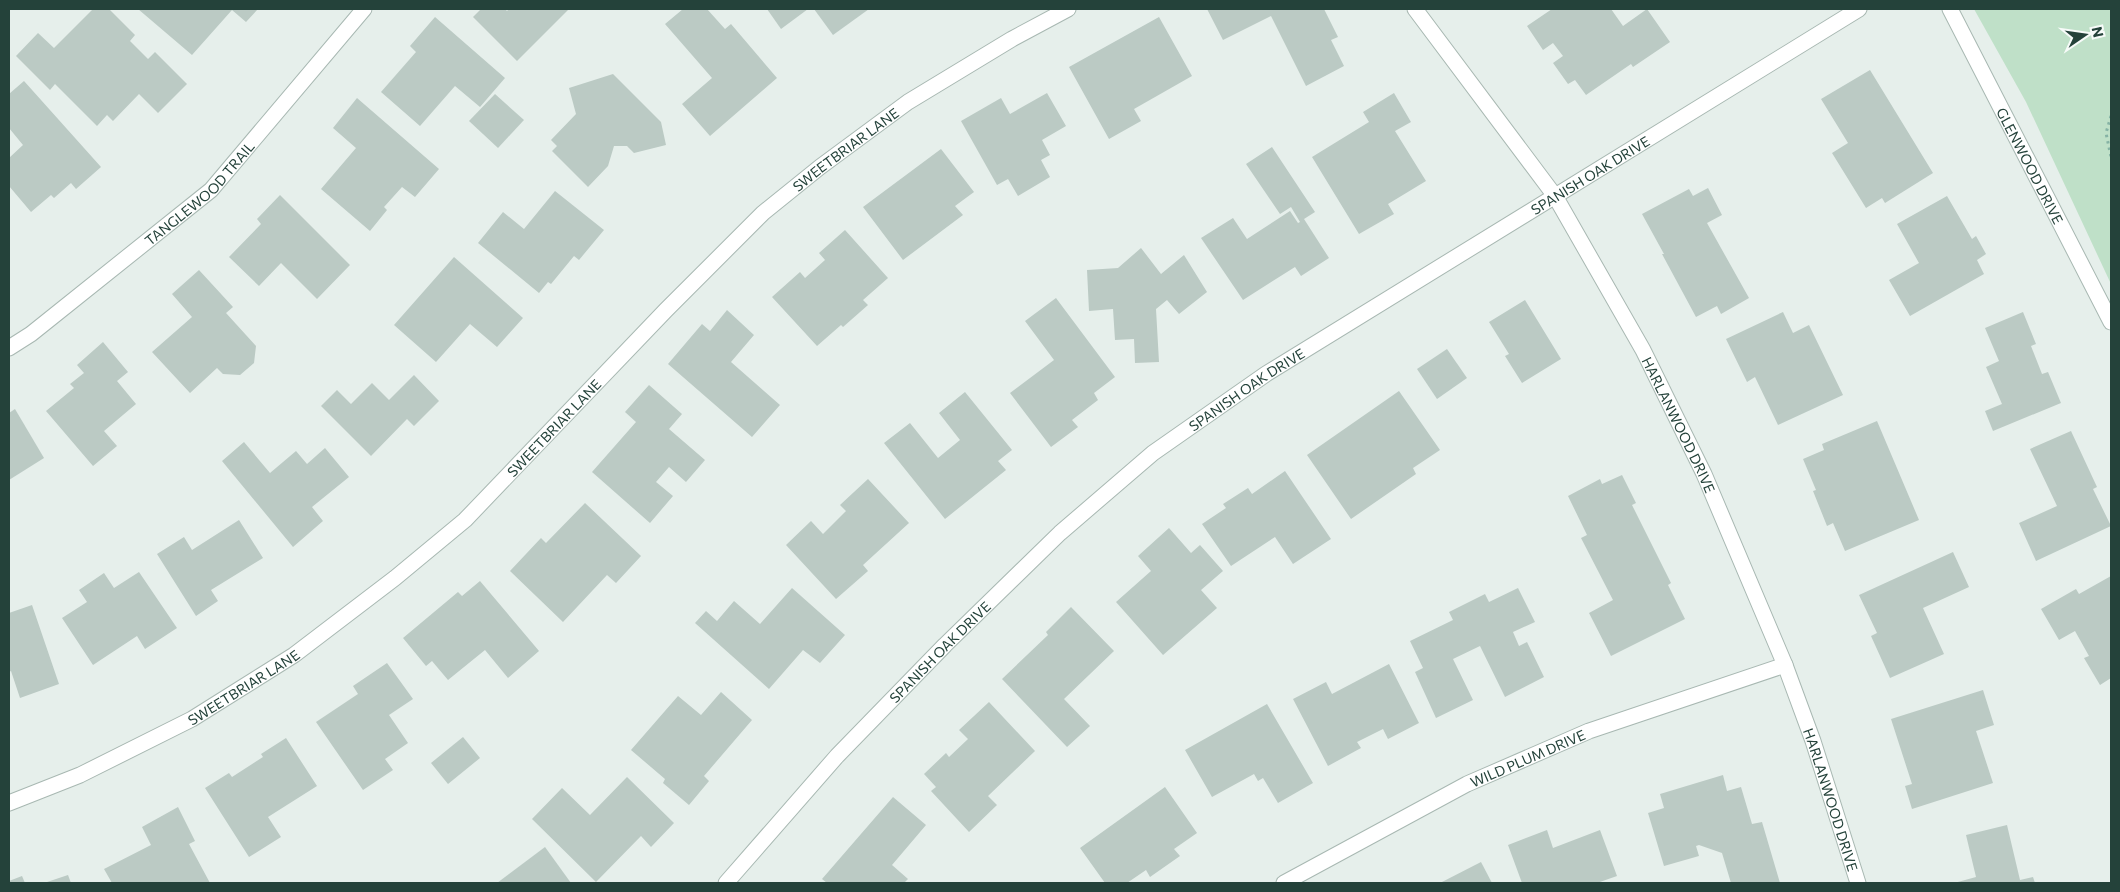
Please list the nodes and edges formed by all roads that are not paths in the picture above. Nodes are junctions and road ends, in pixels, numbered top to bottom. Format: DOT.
graph roads {
  1 [pos="364,9"];
  2 [pos="1068,9"];
  3 [pos="1415,9"];
  4 [pos="1859,9"];
  5 [pos="1950,9"];
  6 [pos="1554,196"];
  7 [pos="2111,322"];
  8 [pos="9,348"];
  9 [pos="1785,664"];
  10 [pos="9,802"];
  11 [pos="726,883"];
  12 [pos="1284,883"];
  13 [pos="1858,883"];
  1 -- 8 [label="street, TANGLEWOOD TRAIL"];
  2 -- 10 [label="street, SWEETBRIAR LANE"];
  3 -- 6 [label="street, HARLANWOOD DRIVE"];
  4 -- 6 [label="street, SPANISH OAK DRIVE"];
  5 -- 7 [label="street, GLENWOOD DRIVE"];
  6 -- 9 [label="street, HARLANWOOD DRIVE"];
  6 -- 11 [label="street, SPANISH OAK DRIVE"];
  9 -- 12 [label="street, WILD PLUM DRIVE"];
  9 -- 13 [label="street, HARLANWOOD DRIVE"];
}
